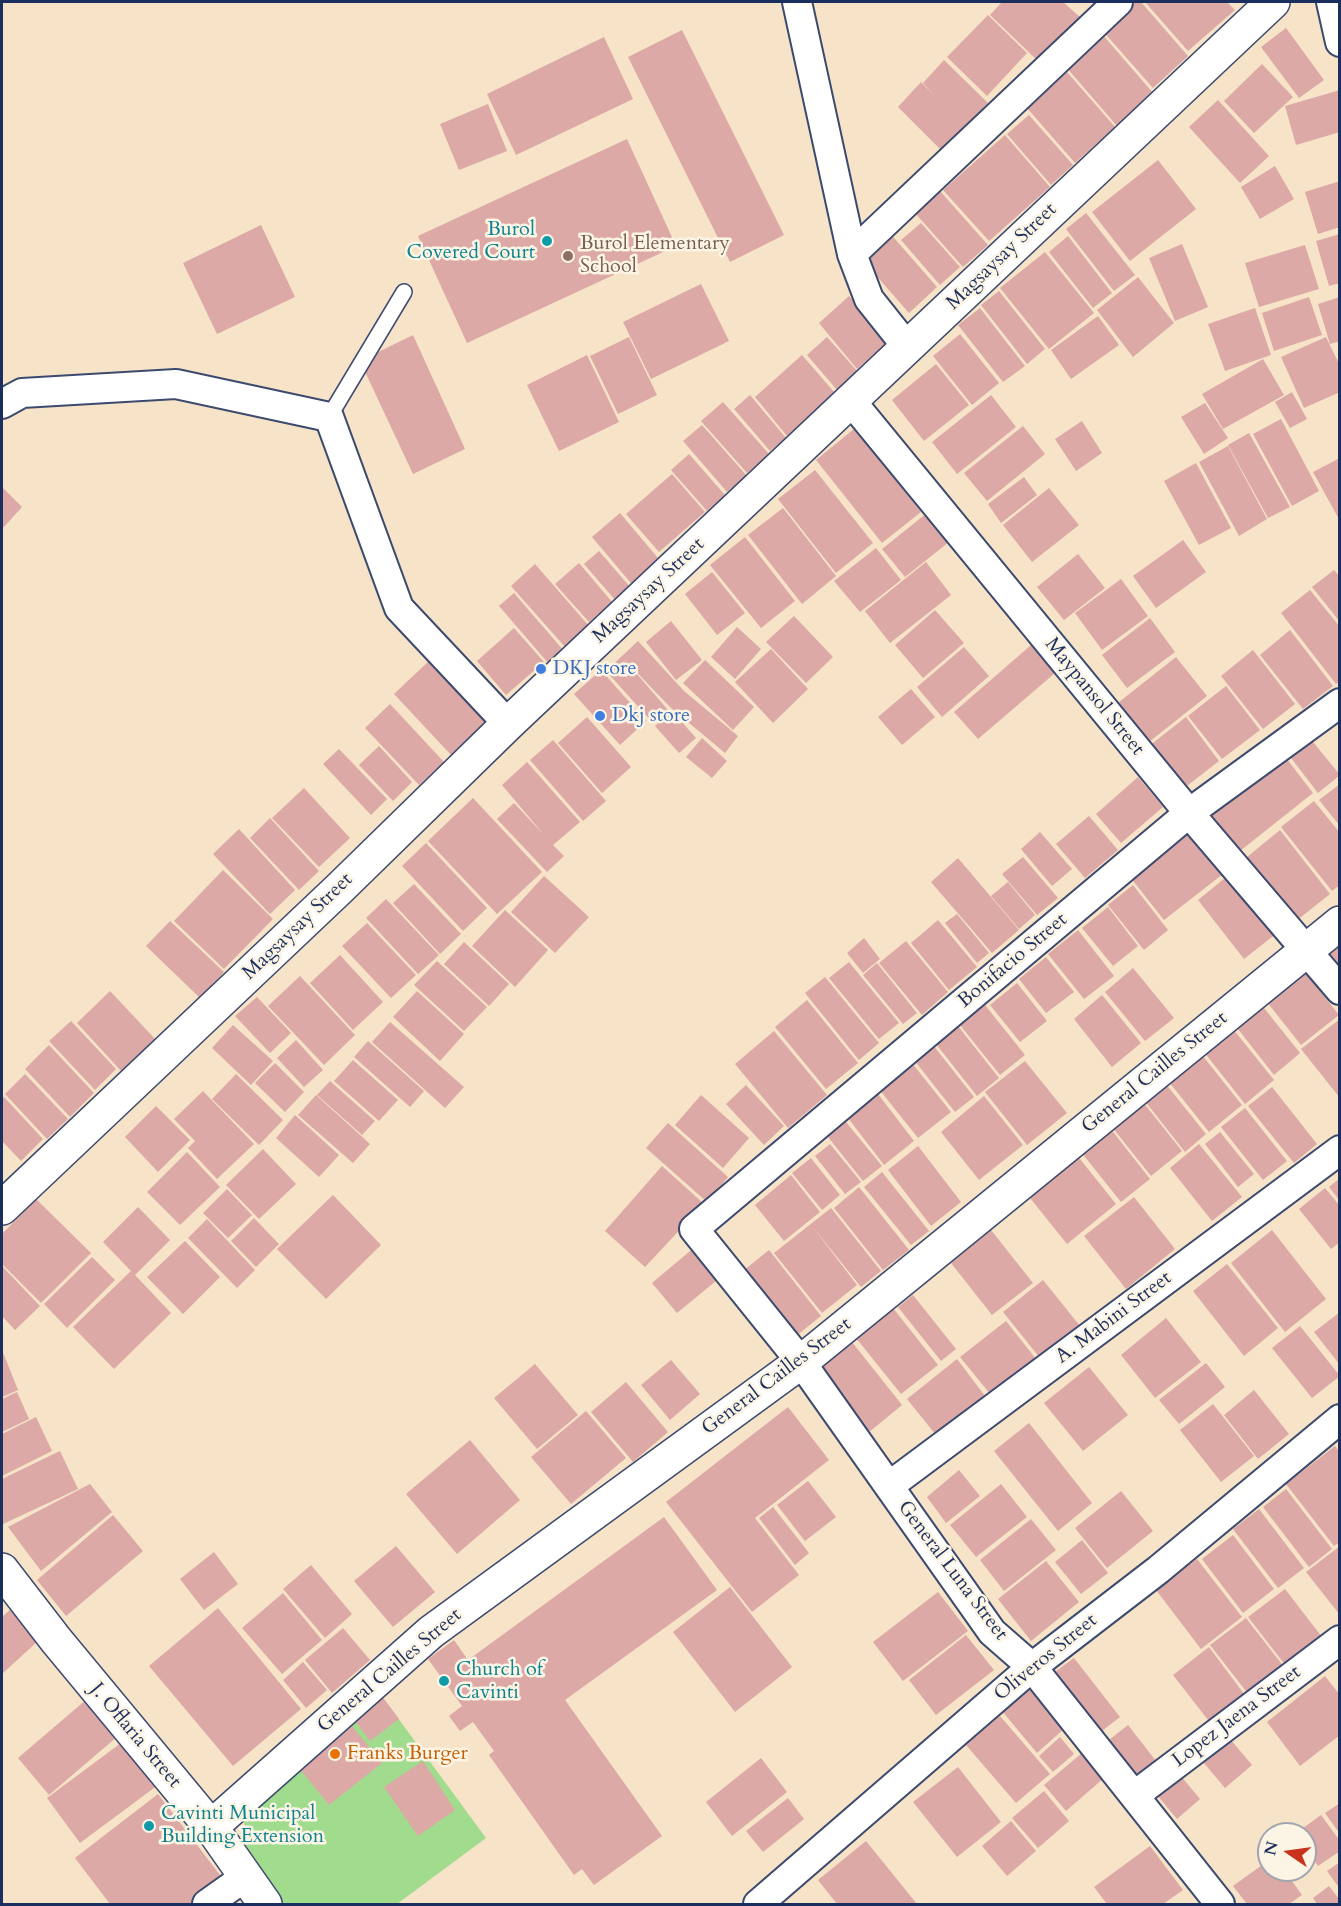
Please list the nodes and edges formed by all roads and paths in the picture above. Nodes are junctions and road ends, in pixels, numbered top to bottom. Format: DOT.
graph roads {
  1 [pos="797,2"];
  2 [pos="1118,2"];
  3 [pos="1273,2"];
  4 [pos="1331,2"];
  5 [pos="1340,42"];
  6 [pos="852,254"];
  7 [pos="404,292"];
  8 [pos="908,348"];
  9 [pos="851,401"];
  10 [pos="2,405"];
  11 [pos="330,417"];
  12 [pos="1340,703"];
  13 [pos="508,724"];
  14 [pos="1189,813"];
  15 [pos="1340,923"];
  16 [pos="1306,950"];
  17 [pos="1340,990"];
  18 [pos="1340,1150"];
  19 [pos="2,1208"];
  20 [pos="694,1229"];
  21 [pos="801,1362"];
  22 [pos="1340,1419"];
  23 [pos="889,1486"];
  24 [pos="2,1570"];
  25 [pos="1340,1640"];
  26 [pos="1032,1667"];
  27 [pos="1135,1795"];
  28 [pos="211,1827"];
  29 [pos="245,1877"];
  30 [pos="207,1905"];
  31 [pos="264,1905"];
  32 [pos="758,1905"];
  33 [pos="1220,1905"];
  1 -- 6 [label="street"];
  2 -- 6 [label="street"];
  3 -- 8 [label="street, Magsaysay Street"];
  4 -- 5 [label="street"];
  6 -- 8 [label="street"];
  7 -- 11 [label="lane"];
  8 -- 9 [label="street, Magsaysay Street"];
  9 -- 13 [label="street, Magsaysay Street"];
  9 -- 14 [label="street, Maypansol Street"];
  10 -- 11 [label="street"];
  11 -- 13 [label="street"];
  12 -- 14 [label="street, Bonifacio Street"];
  13 -- 19 [label="street, Magsaysay Street"];
  14 -- 16 [label="street, Maypansol Street"];
  14 -- 20 [label="street, Bonifacio Street"];
  15 -- 16 [label="street, General Cailles Street"];
  16 -- 17 [label="street, Maypansol Street"];
  16 -- 21 [label="street, General Cailles Street"];
  18 -- 23 [label="street, A. Mabini Street"];
  20 -- 21 [label="street, General Luna Street"];
  21 -- 23 [label="street, General Luna Street"];
  21 -- 28 [label="street, General Cailles Street"];
  22 -- 26 [label="street, Oliveros Street"];
  23 -- 26 [label="street, General Luna Street"];
  24 -- 28 [label="street, J. Oflaria Street"];
  25 -- 27 [label="street, Lopez Jaena Street"];
  26 -- 27 [label="street, General Luna Street"];
  26 -- 32 [label="street, Oliveros Street"];
  27 -- 33 [label="street, General Luna Street"];
  28 -- 29 [label="street, J. Oflaria Street"];
  29 -- 30 [label="street"];
  29 -- 31 [label="street, J. Oflaria Street"];
}
